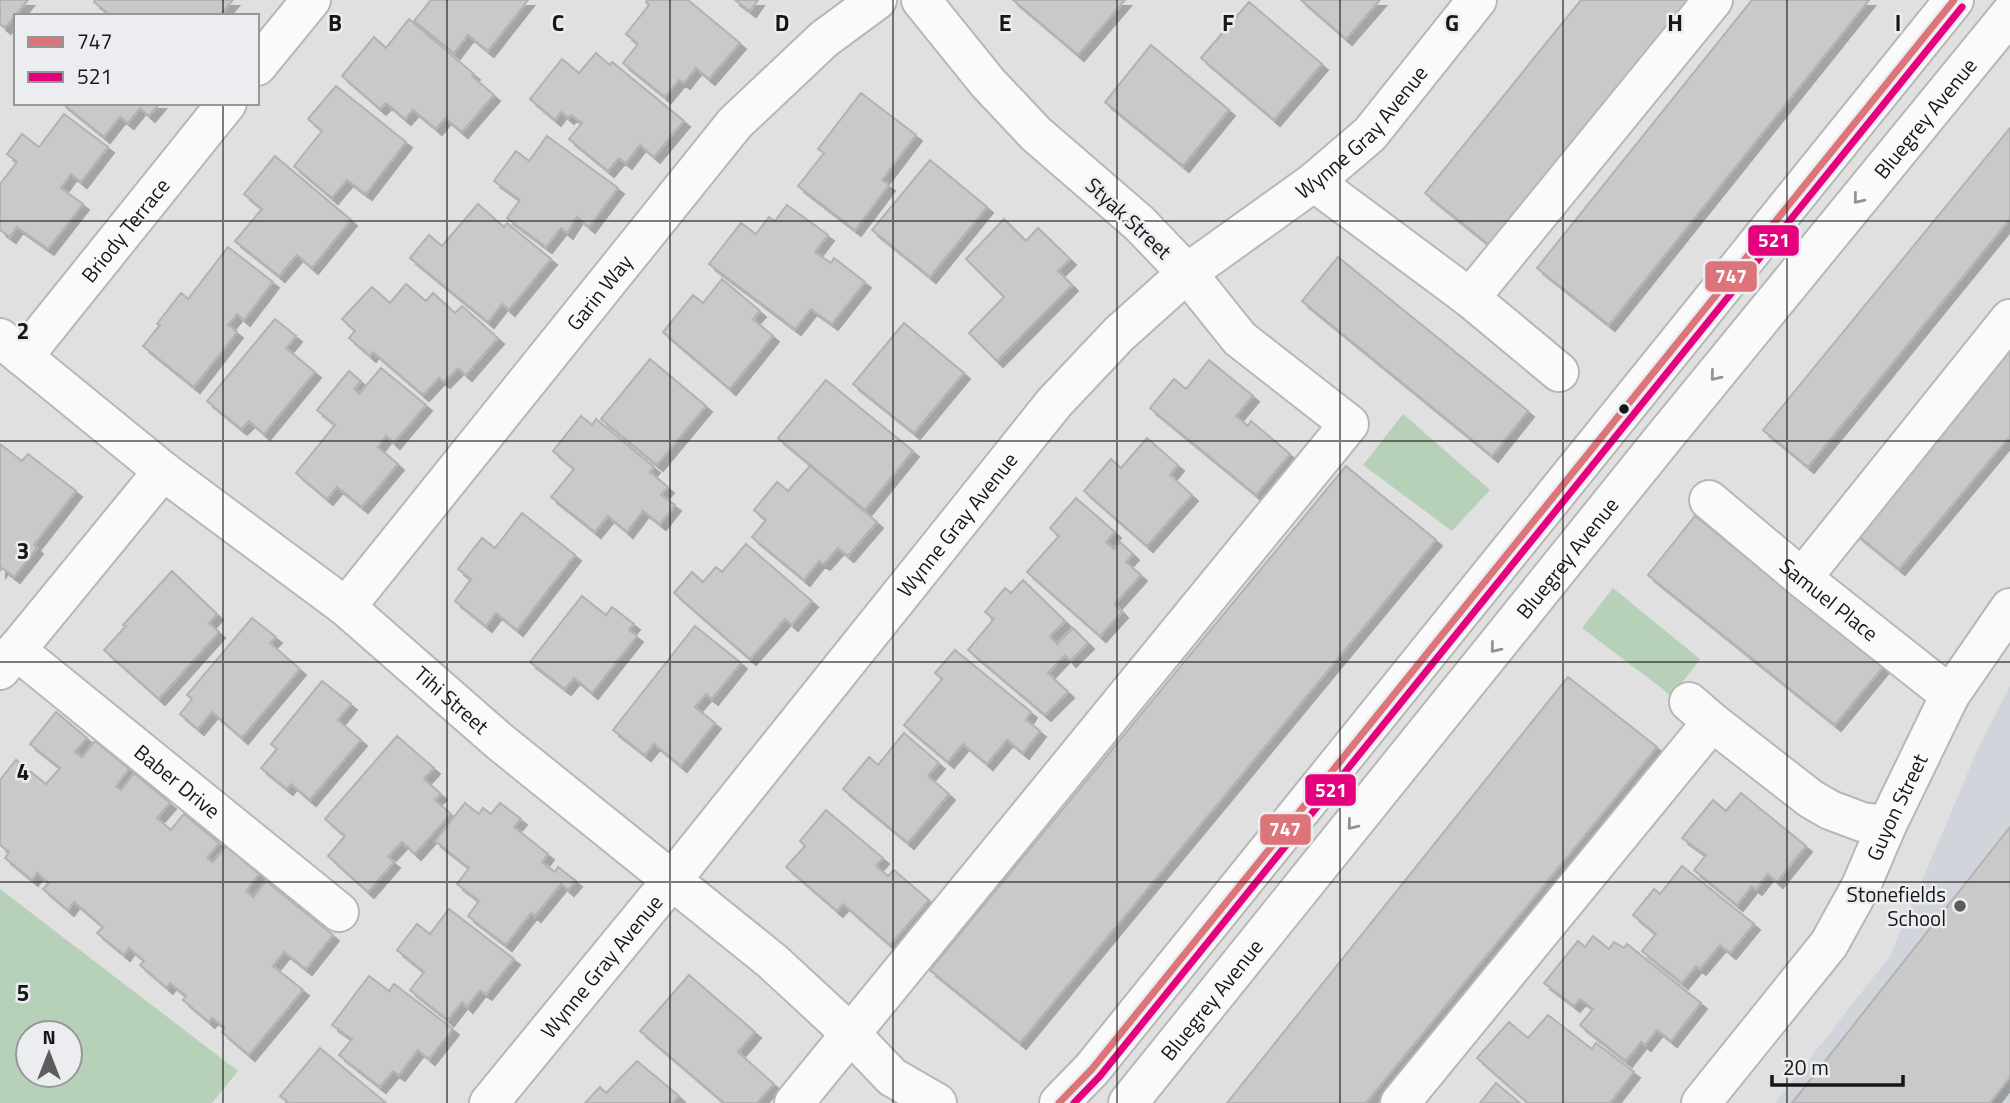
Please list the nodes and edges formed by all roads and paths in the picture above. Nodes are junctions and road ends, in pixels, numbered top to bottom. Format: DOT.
graph roads {
  1 [pos="311,0"];
  2 [pos="877,0"];
  3 [pos="921,0"];
  4 [pos="1477,0"];
  5 [pos="1713,0"];
  6 [pos="1954,0"];
  7 [pos="2010,14"];
  8 [pos="259,64"];
  9 [pos="225,105"];
  10 [pos="1314,182"];
  11 [pos="1186,273"];
  12 [pos="1470,298"];
  13 [pos="2010,318"];
  14 [pos="11,347"];
  15 [pos="1559,372"];
  16 [pos="163,471"];
  17 [pos="1709,500"];
  18 [pos="1802,578"];
  19 [pos="346,607"];
  20 [pos="2010,608"];
  21 [pos="8,660"];
  22 [pos="1950,695"];
  23 [pos="1887,825"];
  24 [pos="672,880"];
  25 [pos="340,912"];
  26 [pos="851,1034"];
  27 [pos="896,1090"];
  28 [pos="489,1103"];
  29 [pos="793,1103"];
  30 [pos="937,1103"];
  31 [pos="1059,1103"];
  32 [pos="1128,1103"];
  33 [pos="1400,1103"];
  34 [pos="1701,1103"];
  1 -- 8 [label="street"];
  2 -- 19 [label="street, Garin Way"];
  3 -- 11 [label="street, Styak Street"];
  4 -- 10 [label="street, Wynne Gray Avenue"];
  5 -- 12 [label="street"];
  6 -- 31 [label="street"];
  7 -- 32 [label="street, Bluegrey Avenue, one-way"];
  9 -- 14 [label="street, Briody Terrace"];
  10 -- 11 [label="street, Wynne Gray Avenue"];
  10 -- 12 [label="street"];
  11 -- 24 [label="street, Wynne Gray Avenue"];
  11 -- 26 [label="street, Styak Street"];
  12 -- 15 [label="street"];
  13 -- 18 [label="street"];
  14 -- 16 [label="street, Tihi Street"];
  16 -- 19 [label="street, Tihi Street"];
  16 -- 21 [label="street, Baber Drive"];
  17 -- 18 [label="street, Samuel Place"];
  18 -- 22 [label="street, Samuel Place"];
  19 -- 24 [label="street, Tihi Street"];
  20 -- 22 [label="street, Guyon Street"];
  21 -- 25 [label="street, Baber Drive"];
  22 -- 23 [label="street, Guyon Street"];
  23 -- 33 [label="street"];
  23 -- 34 [label="street, Guyon Street"];
  24 -- 26 [label="street, Tihi Street"];
  24 -- 28 [label="street, Wynne Gray Avenue"];
  26 -- 27 [label="street, Tihi Street"];
  26 -- 29 [label="street"];
  27 -- 30 [label="street, Tihi Street"];
}
